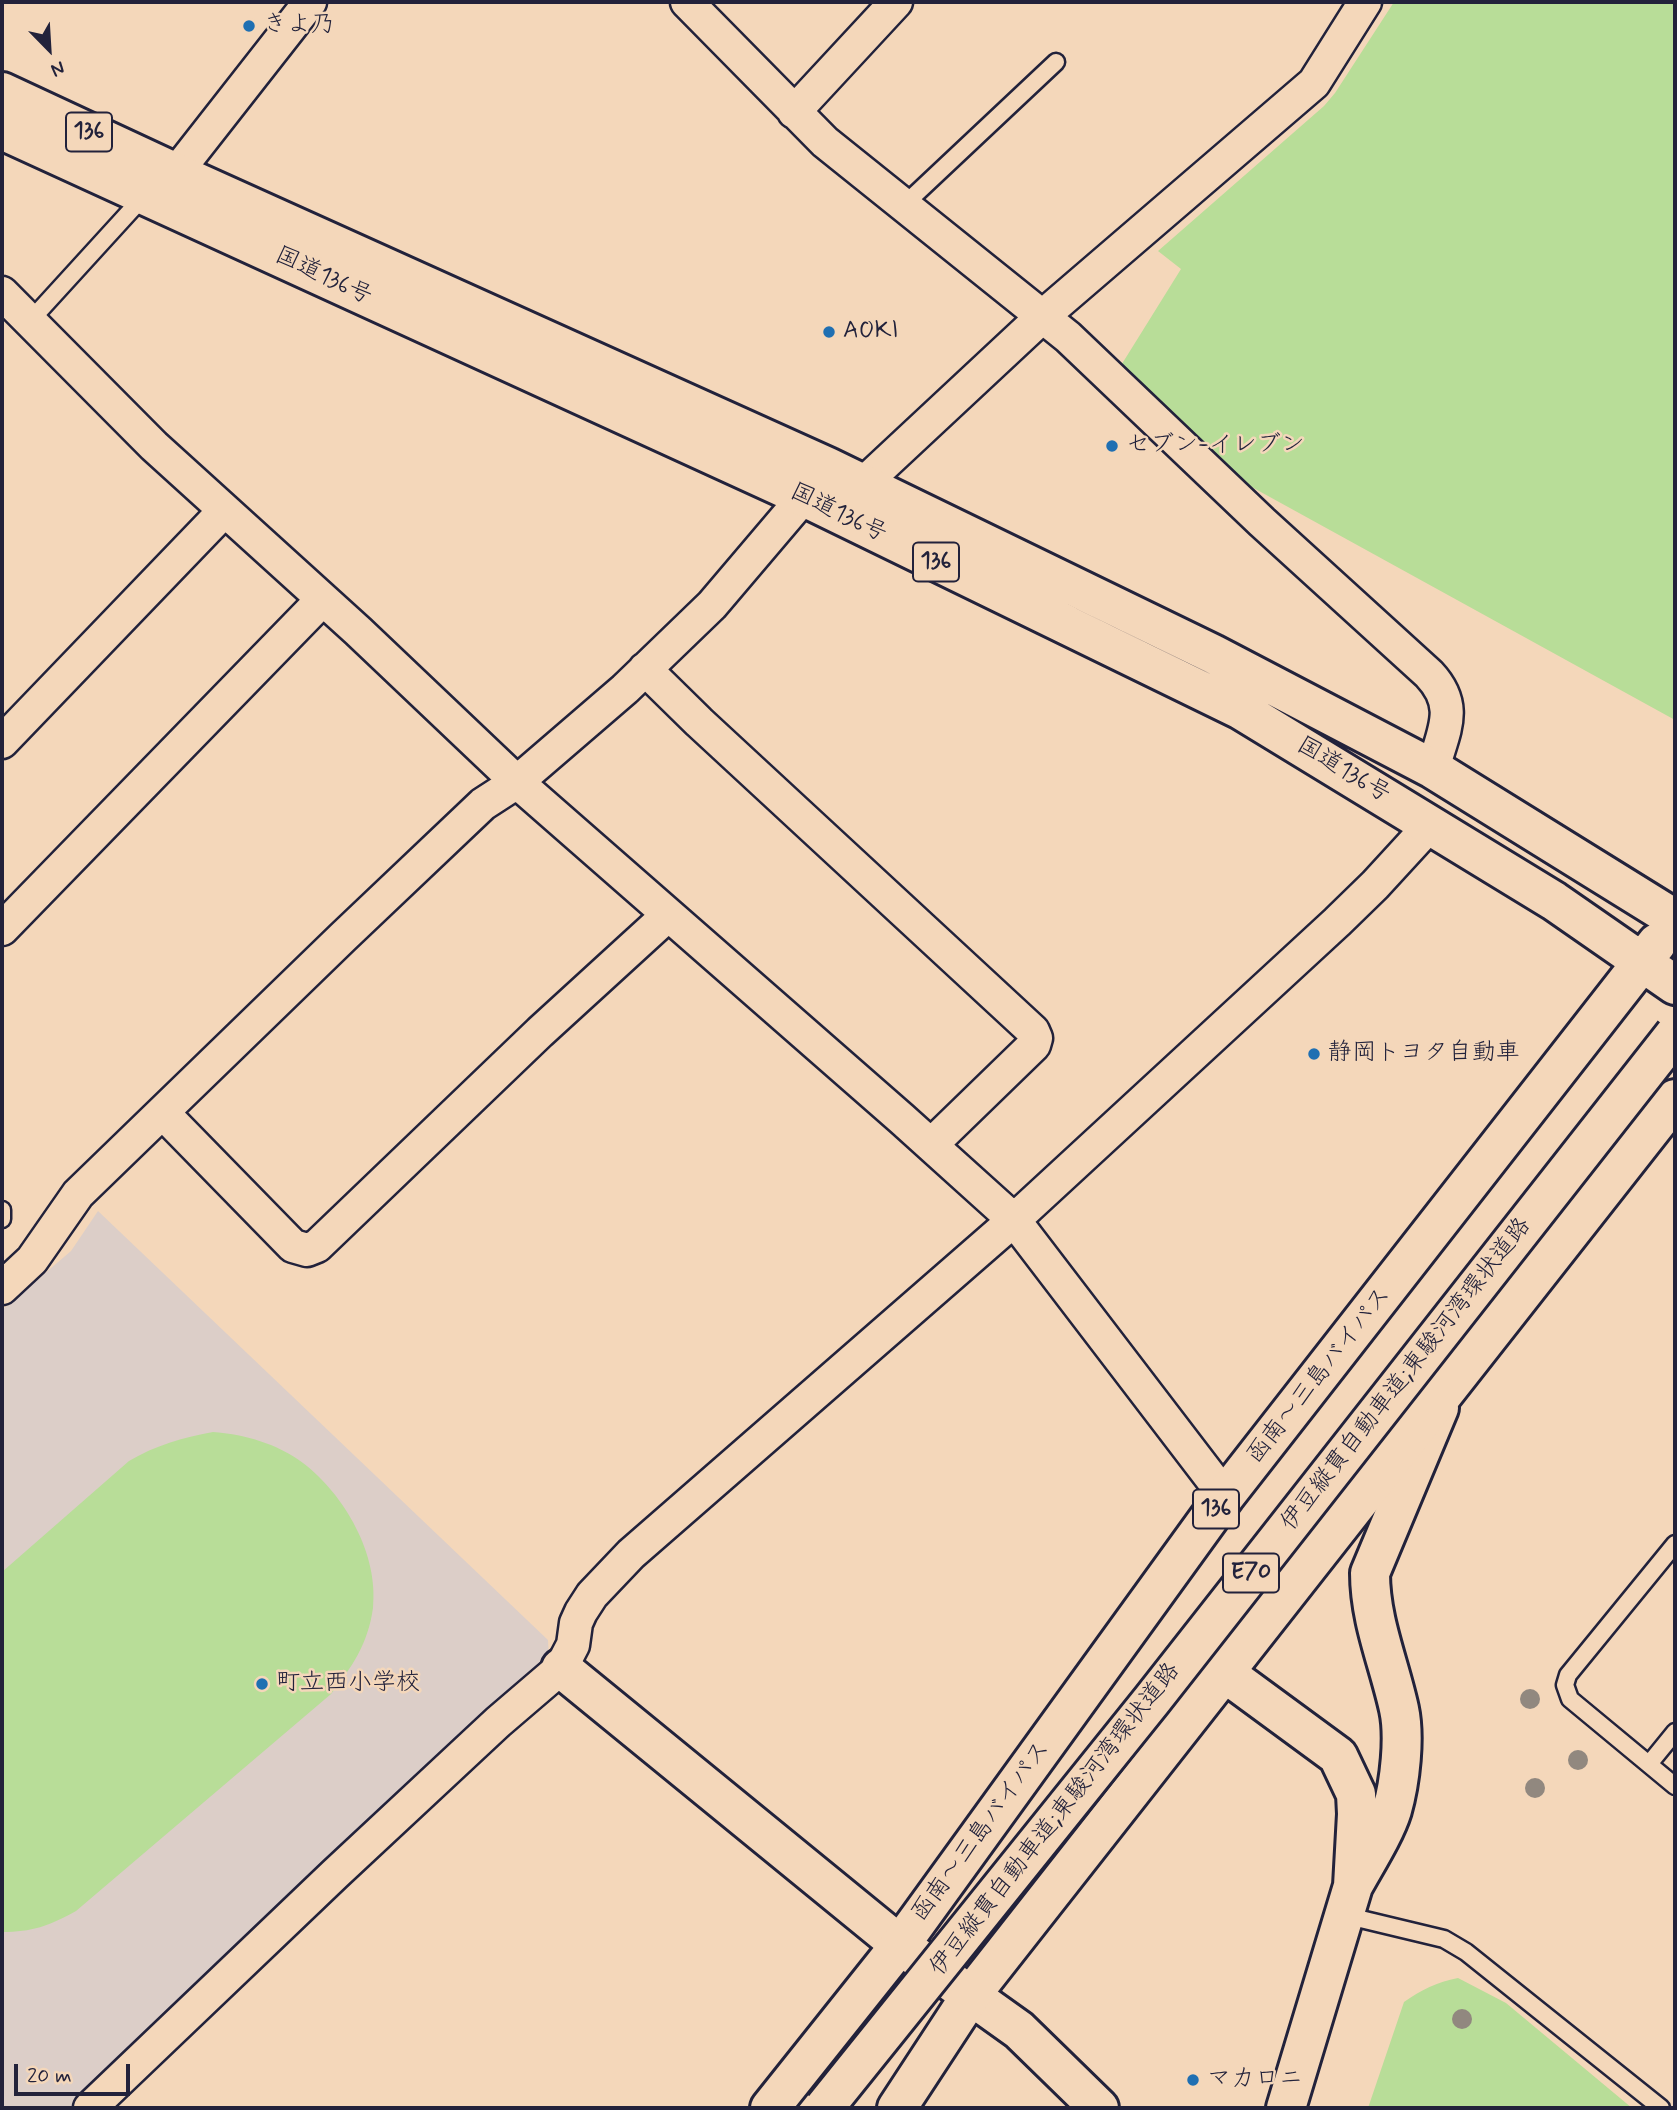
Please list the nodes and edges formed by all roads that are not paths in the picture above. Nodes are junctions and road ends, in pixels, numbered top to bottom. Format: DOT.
graph roads {
  1 [pos="310,2"];
  2 [pos="687,2"];
  3 [pos="896,2"];
  4 [pos="1365,2"];
  5 [pos="1056,62"];
  6 [pos="2,92"];
  7 [pos="794,111"];
  8 [pos="2,131"];
  9 [pos="160,184"];
  10 [pos="905,204"];
  11 [pos="2,293"];
  12 [pos="1043,316"];
  13 [pos="30,321"];
  14 [pos="828,467"];
  15 [pos="863,484"];
  16 [pos="804,497"];
  17 [pos="225,511"];
  18 [pos="322,600"];
  19 [pos="645,669"];
  20 [pos="2,742"];
  21 [pos="1433,769"];
  22 [pos="517,782"];
  23 [pos="1431,824"];
  24 [pos="668,915"];
  25 [pos="1675,918"];
  26 [pos="2,929"];
  27 [pos="1642,963"];
  28 [pos="1675,985"];
  29 [pos="1675,1034"];
  30 [pos="1675,1100"];
  31 [pos="163,1112"];
  32 [pos="931,1145"];
  33 [pos="2,1210"];
  34 [pos="2,1219"];
  35 [pos="1014,1220"];
  36 [pos="2,1288"];
  37 [pos="1445,1393"];
  38 [pos="1225,1496"];
  39 [pos="1675,1544"];
  40 [pos="561,1668"];
  41 [pos="1225,1673"];
  42 [pos="1675,1732"];
  43 [pos="1649,1764"];
  44 [pos="1675,1786"];
  45 [pos="1349,1901"];
  46 [pos="900,1945"];
  47 [pos="971,1995"];
  48 [pos="1675,2098"];
  49 [pos="91,2108"];
  50 [pos="770,2108"];
  51 [pos="824,2108"];
  52 [pos="897,2108"];
  53 [pos="1099,2108"];
  54 [pos="1286,2108"];
  55 [pos="1664,2108"];
  1 -- 9 [label="street"];
  2 -- 7 [label="street"];
  3 -- 7 [label="street"];
  4 -- 12 [label="street"];
  5 -- 10 [label="lane"];
  6 -- 9 [label="main road, 国道136号 / 136"];
  7 -- 10 [label="street"];
  8 -- 9 [label="main road, 国道136号 / 136"];
  9 -- 13 [label="lane"];
  9 -- 14 [label="main road, 国道136号 / 136"];
  9 -- 16 [label="main road, 国道136号 / 136"];
  10 -- 12 [label="street"];
  11 -- 13 [label="street"];
  12 -- 15 [label="street"];
  12 -- 21 [label="street"];
  13 -- 17 [label="street"];
  14 -- 15 [label="main road, 国道136号 / 136"];
  14 -- 16 [label="street"];
  15 -- 21 [label="main road, 国道136号 / 136"];
  16 -- 19 [label="street"];
  16 -- 23 [label="main road, 国道136号 / 136"];
  17 -- 18 [label="street"];
  17 -- 20 [label="street"];
  18 -- 22 [label="street"];
  18 -- 26 [label="street"];
  19 -- 22 [label="street"];
  19 -- 32 [label="street"];
  21 -- 25 [label="main road, 国道136号 / 136"];
  22 -- 24 [label="street"];
  22 -- 31 [label="street"];
  23 -- 27 [label="main road, 国道136号 / 136"];
  23 -- 35 [label="street"];
  24 -- 31 [label="street"];
  24 -- 32 [label="street"];
  25 -- 27 [label="main road, 函南～三島バイパス / 136"];
  27 -- 28 [label="main road, 国道136号 / 136"];
  27 -- 38 [label="main road, 函南～三島バイパス / 136"];
  29 -- 51 [label="main road, 伊豆縦貫自動車道;東駿河湾環状道路 / E70, bridge"];
  30 -- 37 [label="main road"];
  31 -- 36 [label="street"];
  32 -- 35 [label="street"];
  33 -- 34 [label="lane"];
  35 -- 38 [label="street"];
  35 -- 40 [label="street"];
  37 -- 41 [label="main road"];
  37 -- 45 [label="main road"];
  38 -- 46 [label="main road, 函南～三島バイパス / 136"];
  39 -- 43 [label="lane"];
  40 -- 46 [label="main road"];
  40 -- 49 [label="street"];
  41 -- 45 [label="main road"];
  41 -- 47 [label="main road"];
  42 -- 43 [label="lane"];
  43 -- 44 [label="lane"];
  45 -- 54 [label="main road"];
  45 -- 55 [label="lane"];
  46 -- 47 [label="main road"];
  46 -- 50 [label="main road, 函南～三島バイパス / 136"];
  47 -- 52 [label="main road"];
  47 -- 53 [label="main road"];
  48 -- 55 [label="lane"];
}
